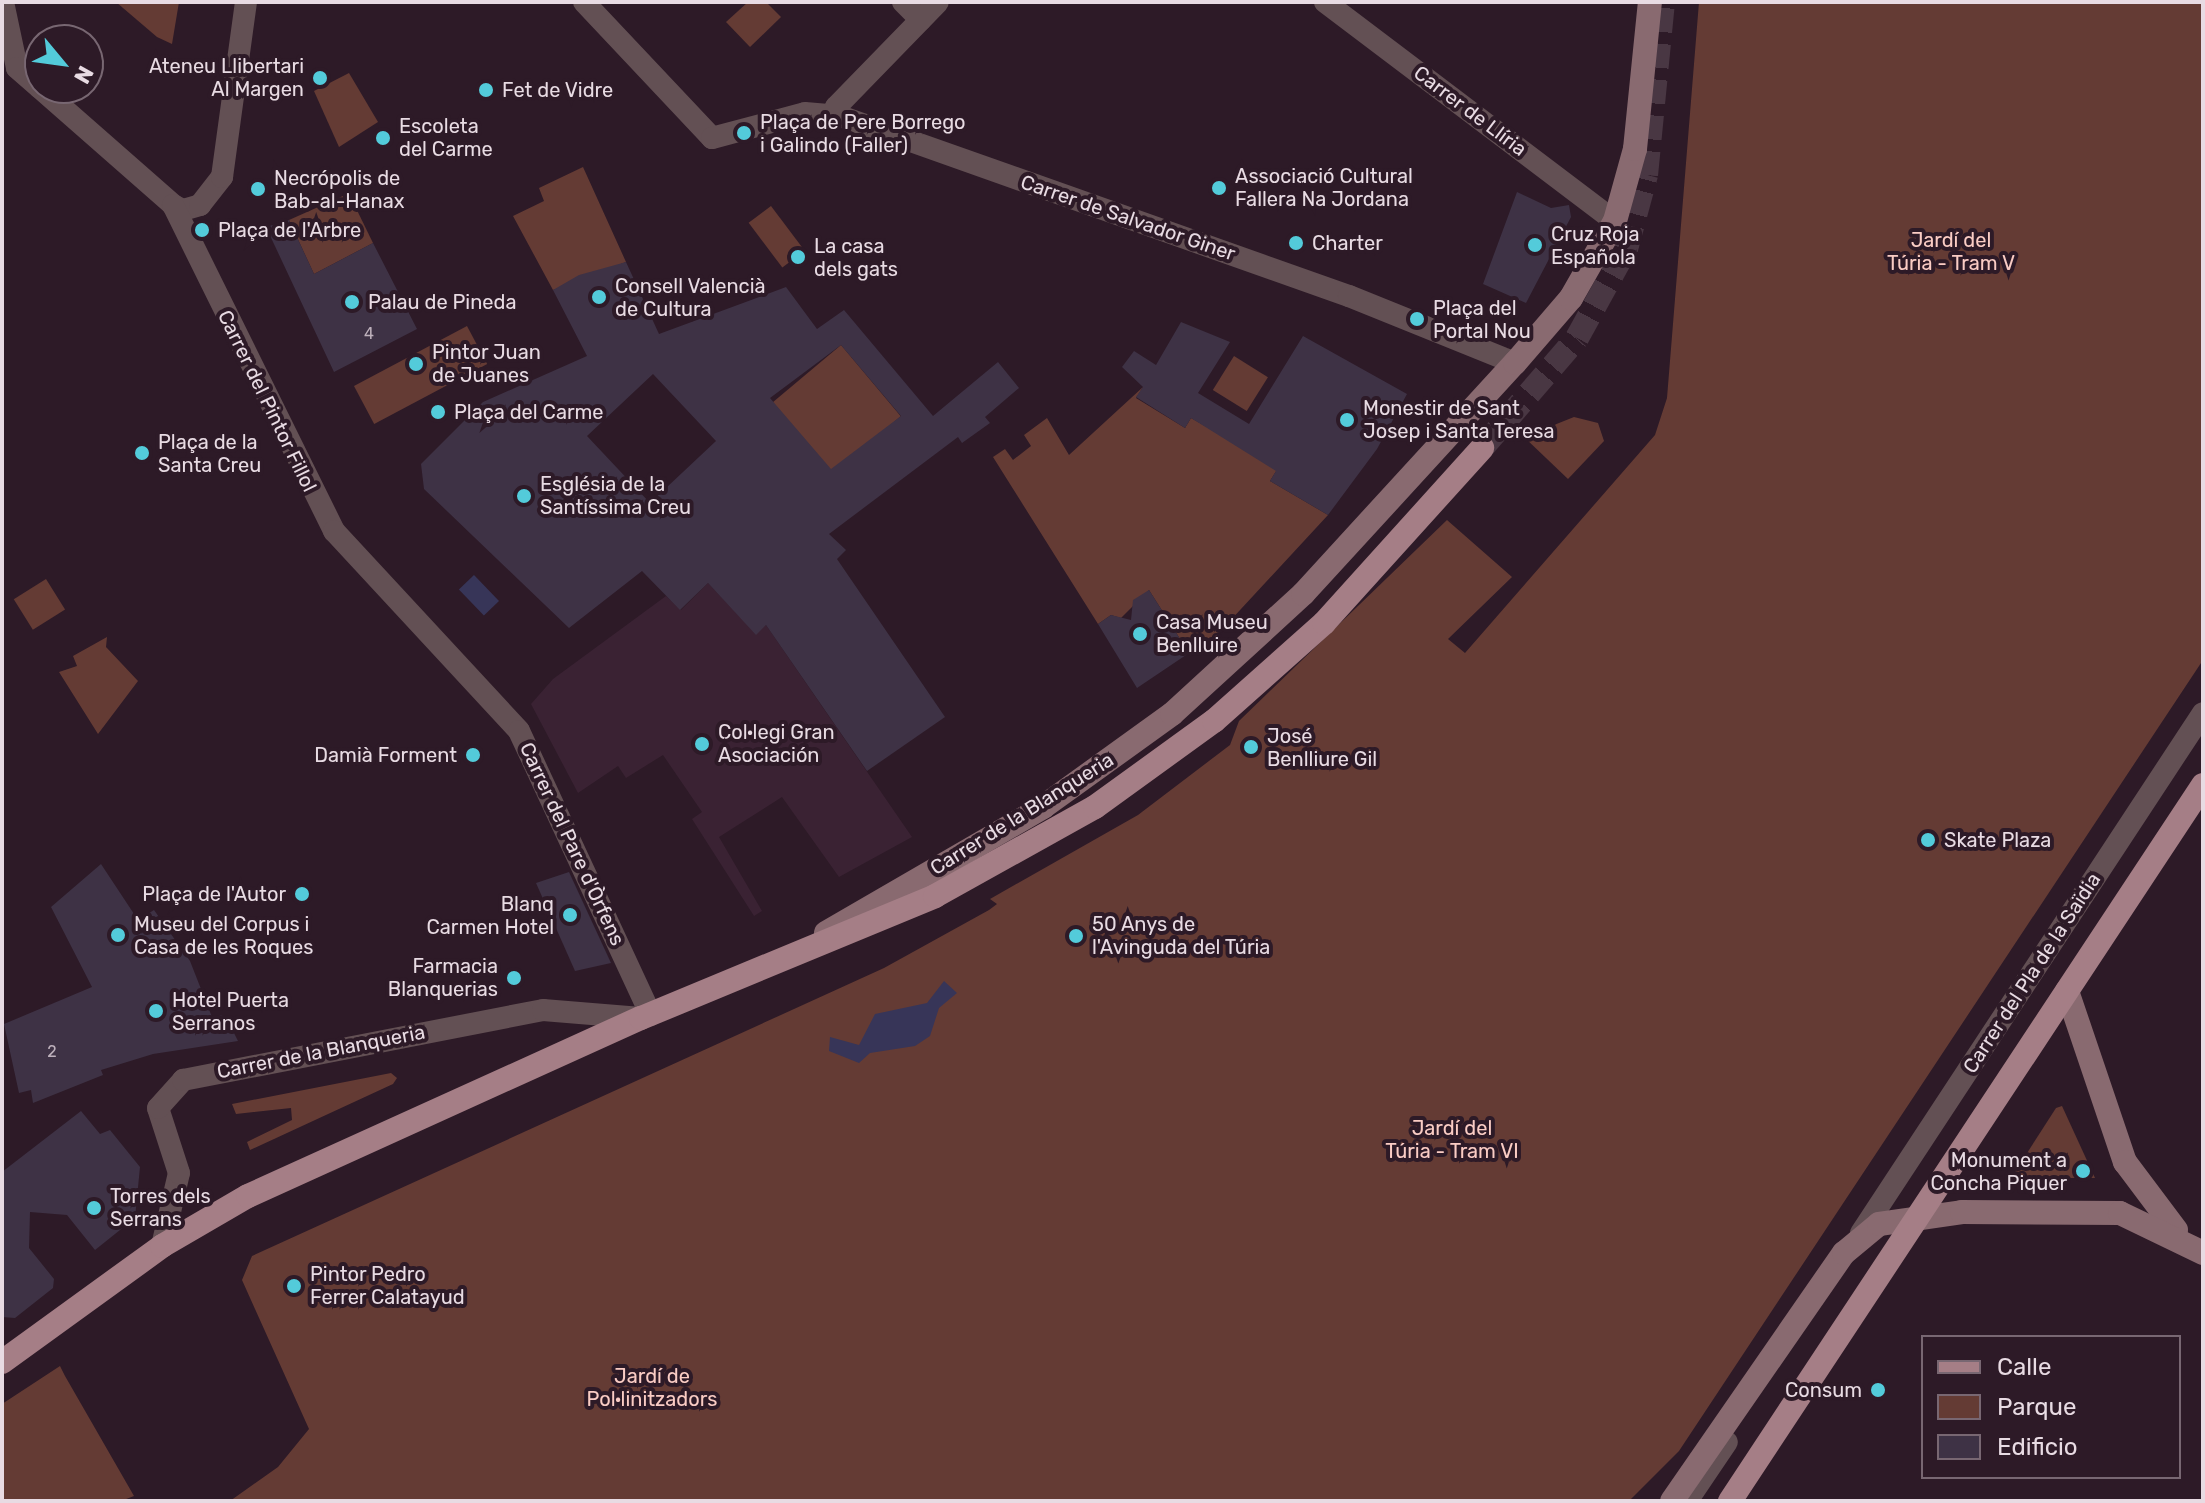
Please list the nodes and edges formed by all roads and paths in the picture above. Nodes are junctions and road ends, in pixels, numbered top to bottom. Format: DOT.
graph roads {
  1 [pos="3,2"];
  2 [pos="246,2"];
  3 [pos="584,2"];
  4 [pos="903,2"];
  5 [pos="938,2"];
  6 [pos="1325,2"];
  7 [pos="1650,2"];
  8 [pos="921,20"];
  9 [pos="24,74"];
  10 [pos="58,104"];
  11 [pos="840,116"];
  12 [pos="173,205"];
  13 [pos="1615,221"];
  14 [pos="1515,363"];
  15 [pos="1482,448"];
  16 [pos="317,504"];
  17 [pos="2203,713"];
  18 [pos="2203,785"];
  19 [pos="776,962"];
  20 [pos="2067,991"];
  21 [pos="646,1017"];
  22 [pos="1917,1215"];
  23 [pos="1861,1233"];
  24 [pos="162,1246"];
  25 [pos="2203,1252"];
  26 [pos="1786,1341"];
  27 [pos="2,1362"];
  28 [pos="1672,1501"];
  29 [pos="1687,1501"];
  30 [pos="1730,1501"];
  1 -- 9 [label="street"];
  2 -- 12 [label="street"];
  3 -- 11 [label="street"];
  4 -- 8 [label="street"];
  5 -- 8 [label="street"];
  6 -- 13 [label="street, Carrer de Llíria"];
  7 -- 13 [label="main road, Carrer de la Blanqueria"];
  8 -- 11 [label="street"];
  10 -- 12 [label="street"];
  11 -- 14 [label="street, Carrer de Salvador Giner"];
  12 -- 16 [label="street, Carrer del Pintor Fillol"];
  13 -- 14 [label="main road, Carrer de la Blanqueria"];
  14 -- 19 [label="main road, Carrer de la Blanqueria"];
  15 -- 19 [label="main road, Carrer de la Blanqueria"];
  16 -- 21 [label="street, Carrer del Pare d'Òrfens"];
  17 -- 23 [label="street, Carrer del Pla de la Saïdia"];
  18 -- 20 [label="main road, Carrer del Pla de la Saïdia"];
  19 -- 21 [label="main road, Carrer de la Blanqueria"];
  20 -- 22 [label="main road, Carrer del Pla de la Saïdia"];
  20 -- 25 [label="main road, Carrer del Pla de la Saïdia"];
  21 -- 24 [label="main road, Carrer de la Blanqueria"];
  21 -- 24 [label="street, Carrer de la Blanqueria"];
  22 -- 23 [label="main road, Carrer del Pla de la Saïdia"];
  22 -- 25 [label="main road, Carrer del Pla de la Saïdia"];
  22 -- 30 [label="main road, Carrer del Pla de la Saïdia"];
  23 -- 26 [label="main road, Carrer del Pla de la Saïdia"];
  24 -- 27 [label="main road, Carrer de la Blanqueria"];
  26 -- 28 [label="main road, Carrer del Pla de la Saïdia"];
  26 -- 29 [label="street, Carrer del Pla de la Saïdia"];
}
